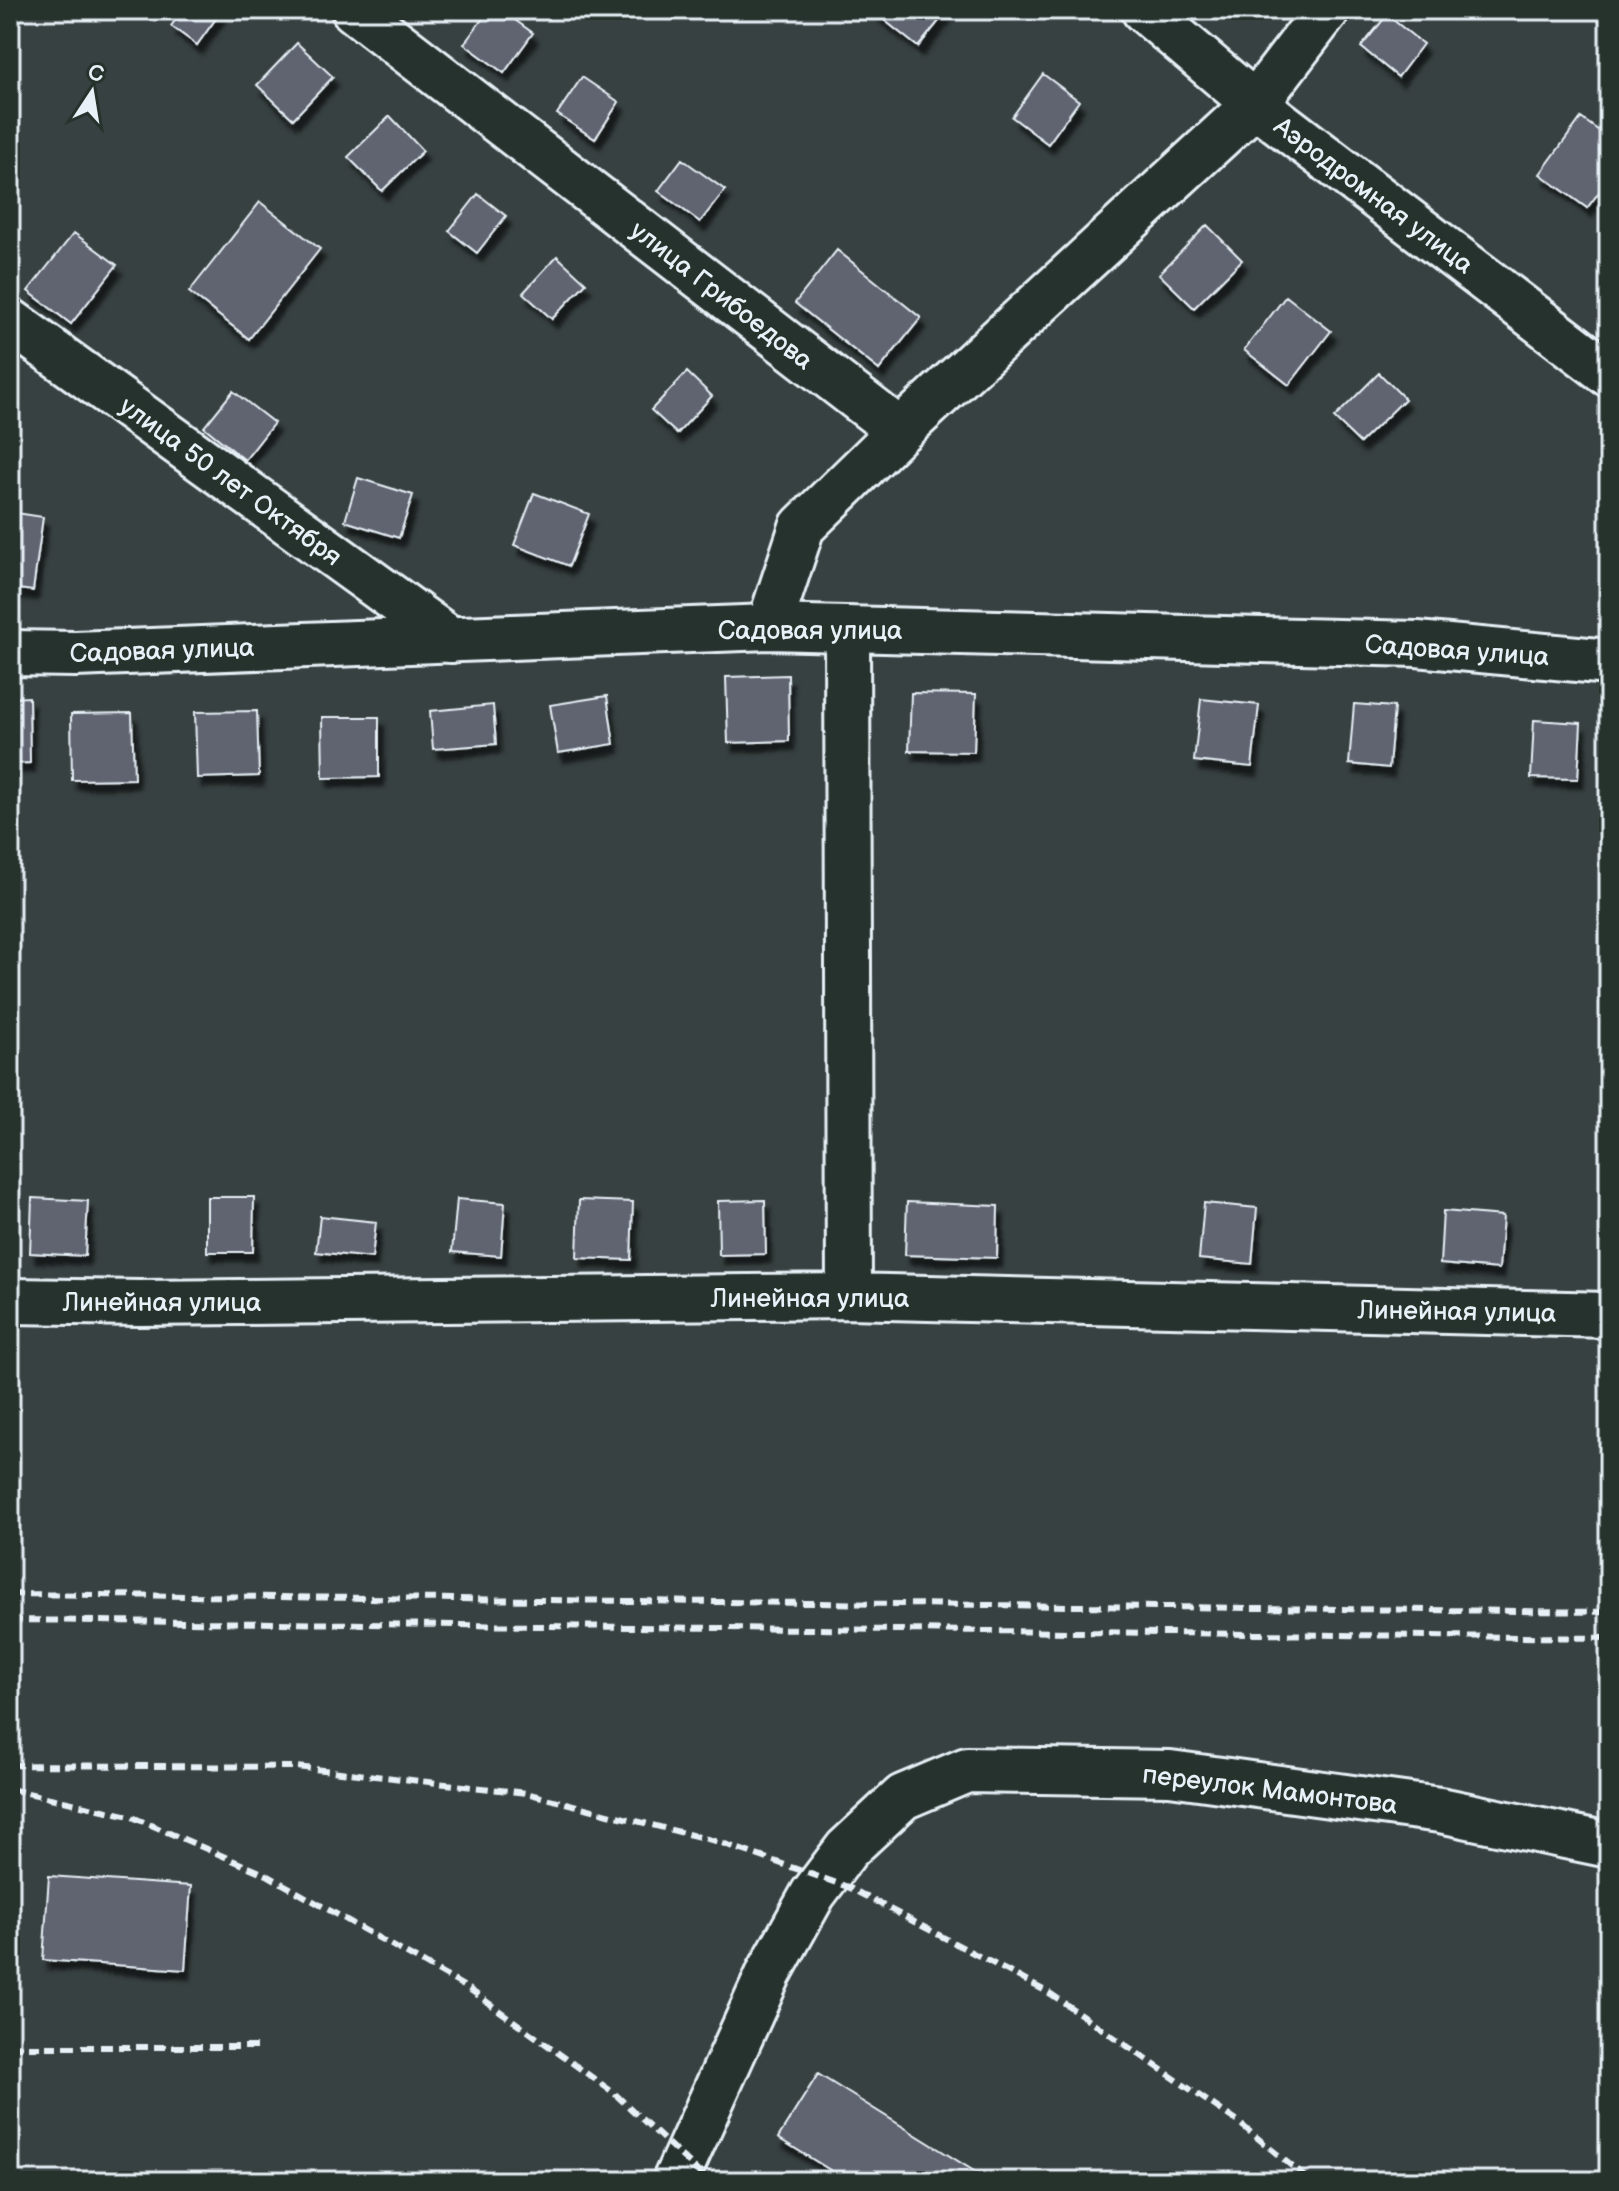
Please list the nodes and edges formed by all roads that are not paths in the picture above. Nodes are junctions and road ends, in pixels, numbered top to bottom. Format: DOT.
graph roads {
  1 [pos="354,10"];
  2 [pos="1144,10"];
  3 [pos="1327,10"];
  4 [pos="1255,104"];
  5 [pos="10,321"];
  6 [pos="1609,374"];
  7 [pos="900,431"];
  8 [pos="769,627"];
  9 [pos="847,629"];
  10 [pos="451,640"];
  11 [pos="10,653"];
  12 [pos="1609,662"];
  13 [pos="849,1296"];
  14 [pos="10,1301"];
  15 [pos="1609,1315"];
  16 [pos="1609,1845"];
  17 [pos="675,2181"];
  1 -- 7 [label="street, улица Грибоедова"];
  2 -- 4 [label="street, Аэродромная улица"];
  3 -- 4 [label="street"];
  4 -- 6 [label="street, Аэродромная улица"];
  4 -- 7 [label="street"];
  5 -- 10 [label="street, улица 50 лет Октября"];
  7 -- 8 [label="street"];
  8 -- 9 [label="street, Садовая улица"];
  8 -- 10 [label="street, Садовая улица"];
  9 -- 12 [label="street, Садовая улица"];
  9 -- 13 [label="street"];
  10 -- 11 [label="street, Садовая улица"];
  13 -- 14 [label="street, Линейная улица"];
  13 -- 15 [label="street, Линейная улица"];
  16 -- 17 [label="street, переулок Мамонтова"];
}
